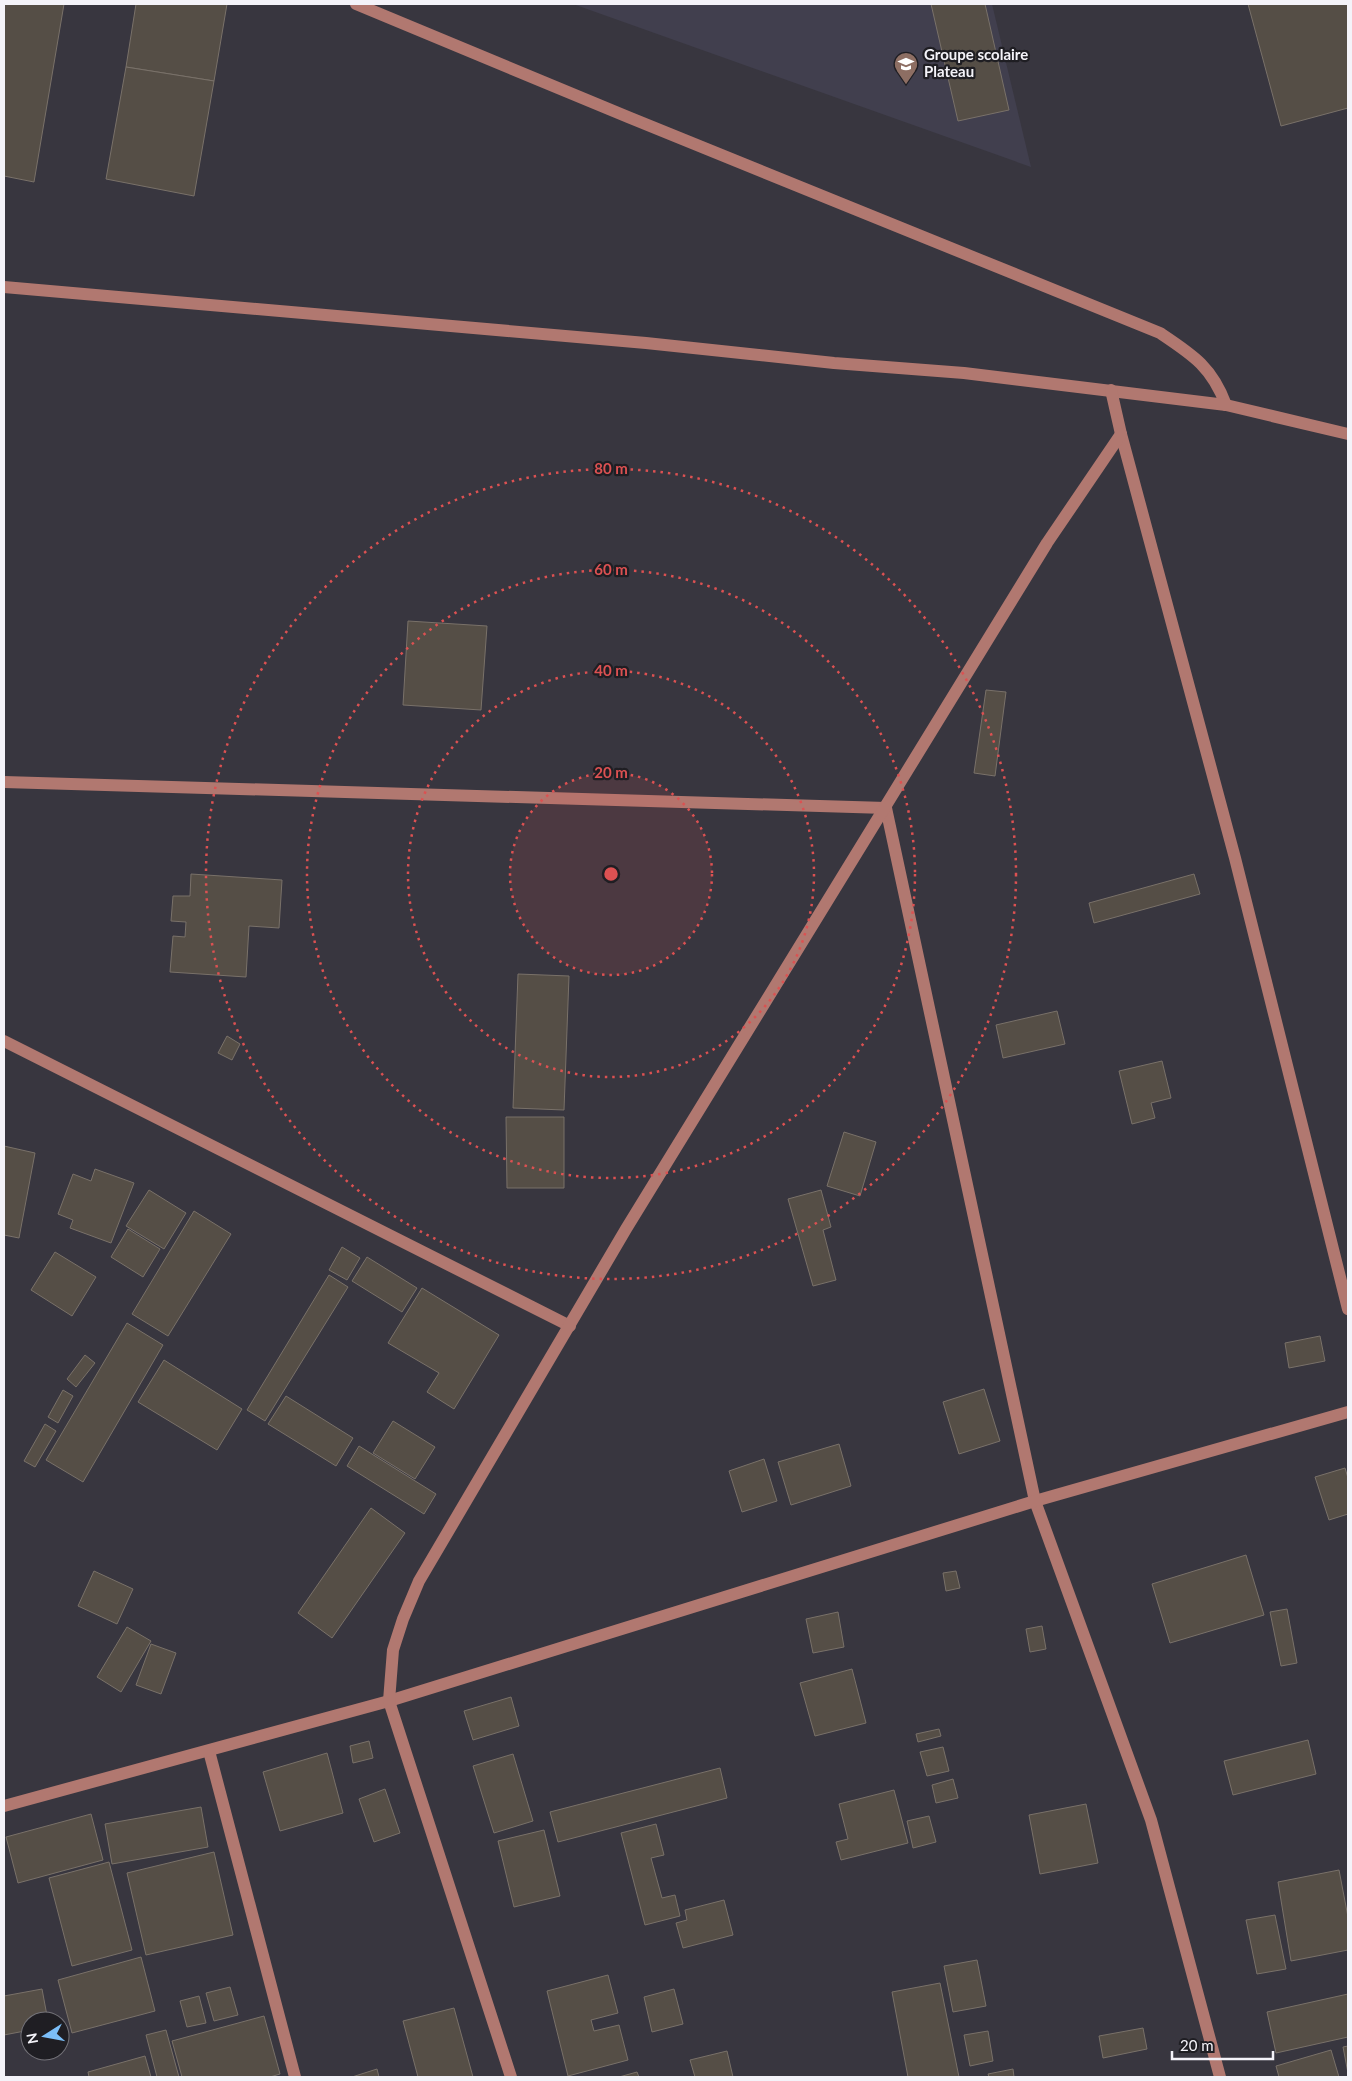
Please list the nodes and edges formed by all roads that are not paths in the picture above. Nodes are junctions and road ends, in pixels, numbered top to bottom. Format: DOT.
graph roads {
  1 [pos="356,4"];
  2 [pos="4,287"];
  3 [pos="1111,390"];
  4 [pos="1226,405"];
  5 [pos="1121,434"];
  6 [pos="1348,434"];
  7 [pos="4,782"];
  8 [pos="886,808"];
  9 [pos="4,1041"];
  10 [pos="1348,1308"];
  11 [pos="570,1326"];
  12 [pos="1348,1412"];
  13 [pos="1035,1502"];
  14 [pos="389,1701"];
  15 [pos="209,1751"];
  16 [pos="4,1806"];
  17 [pos="296,2077"];
  18 [pos="511,2077"];
  19 [pos="1220,2077"];
  1 -- 4 [label="street"];
  2 -- 3 [label="street"];
  3 -- 4 [label="street"];
  3 -- 5 [label="street"];
  4 -- 6 [label="street"];
  5 -- 8 [label="street"];
  5 -- 10 [label="street"];
  7 -- 8 [label="street"];
  8 -- 11 [label="street"];
  8 -- 13 [label="street"];
  9 -- 11 [label="street"];
  11 -- 14 [label="street"];
  12 -- 13 [label="street"];
  13 -- 14 [label="street"];
  13 -- 19 [label="street"];
  14 -- 15 [label="street"];
  14 -- 18 [label="street"];
  15 -- 16 [label="street"];
  15 -- 17 [label="street"];
}
